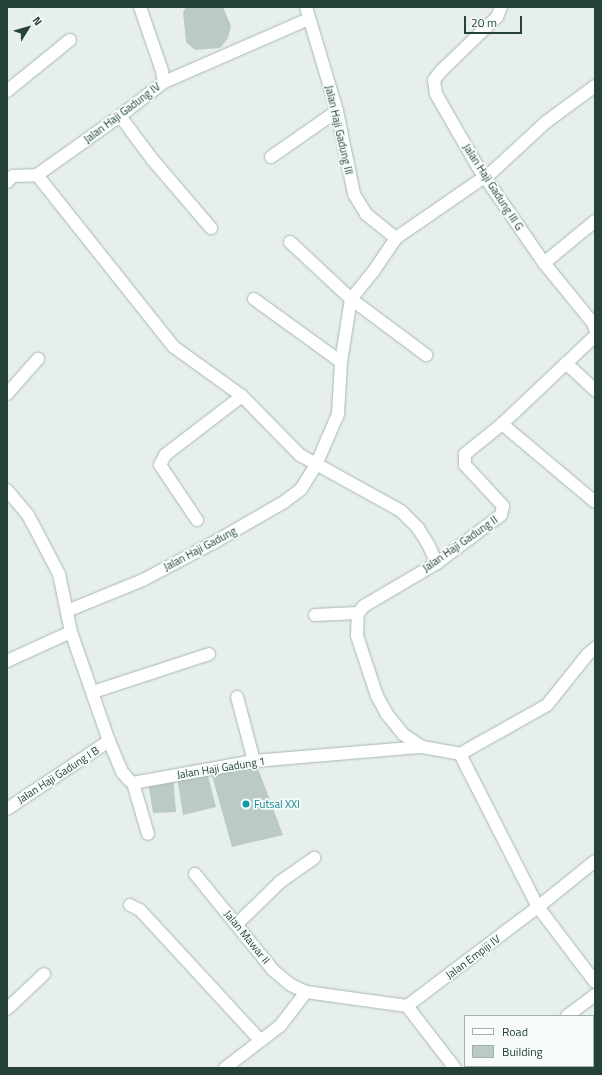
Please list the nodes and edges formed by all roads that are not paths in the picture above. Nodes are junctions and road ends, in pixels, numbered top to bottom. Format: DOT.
graph roads {
  1 [pos="140,7"];
  2 [pos="306,7"];
  3 [pos="501,7"];
  4 [pos="309,20"];
  5 [pos="70,40"];
  6 [pos="164,82"];
  7 [pos="595,86"];
  8 [pos="7,90"];
  9 [pos="337,111"];
  10 [pos="120,116"];
  11 [pos="272,157"];
  12 [pos="37,175"];
  13 [pos="9,176"];
  14 [pos="485,177"];
  15 [pos="595,222"];
  16 [pos="211,228"];
  17 [pos="396,238"];
  18 [pos="290,242"];
  19 [pos="544,263"];
  20 [pos="254,299"];
  21 [pos="351,299"];
  22 [pos="595,329"];
  23 [pos="595,336"];
  24 [pos="426,355"];
  25 [pos="38,359"];
  26 [pos="341,362"];
  27 [pos="566,363"];
  28 [pos="595,390"];
  29 [pos="7,394"];
  30 [pos="242,396"];
  31 [pos="502,424"];
  32 [pos="316,465"];
  33 [pos="7,490"];
  34 [pos="595,502"];
  35 [pos="197,520"];
  36 [pos="437,564"];
  37 [pos="67,611"];
  38 [pos="358,613"];
  39 [pos="316,615"];
  40 [pos="71,632"];
  41 [pos="595,648"];
  42 [pos="209,654"];
  43 [pos="7,661"];
  44 [pos="94,692"];
  45 [pos="237,697"];
  46 [pos="110,741"];
  47 [pos="422,747"];
  48 [pos="460,754"];
  49 [pos="254,761"];
  50 [pos="133,783"];
  51 [pos="7,809"];
  52 [pos="148,834"];
  53 [pos="314,858"];
  54 [pos="595,861"];
  55 [pos="195,874"];
  56 [pos="130,905"];
  57 [pos="538,907"];
  58 [pos="237,924"];
  59 [pos="44,974"];
  60 [pos="595,982"];
  61 [pos="306,992"];
  62 [pos="595,995"];
  63 [pos="407,1006"];
  64 [pos="7,1009"];
  65 [pos="568,1015"];
  66 [pos="261,1041"];
  67 [pos="225,1068"];
  68 [pos="455,1068"];
  1 -- 6 [label="street"];
  2 -- 4 [label="street, Jalan Haji Gadung III"];
  3 -- 14 [label="street, Jalan Haji Gadung III G"];
  4 -- 6 [label="street, Jalan Haji Gadung IV"];
  4 -- 9 [label="street, Jalan Haji Gadung III"];
  5 -- 8 [label="street"];
  6 -- 10 [label="street, Jalan Haji Gadung IV"];
  7 -- 14 [label="street"];
  9 -- 11 [label="street"];
  9 -- 17 [label="street, Jalan Haji Gadung III"];
  10 -- 12 [label="street, Jalan Haji Gadung IV"];
  10 -- 16 [label="street"];
  12 -- 13 [label="street"];
  12 -- 30 [label="street"];
  14 -- 17 [label="street"];
  14 -- 19 [label="street, Jalan Haji Gadung III G"];
  15 -- 19 [label="street"];
  17 -- 21 [label="street"];
  18 -- 21 [label="street"];
  19 -- 22 [label="street, Jalan Haji Gadung III G"];
  20 -- 26 [label="street"];
  21 -- 24 [label="street"];
  21 -- 26 [label="street"];
  23 -- 27 [label="street, Jalan Haji Gadung II"];
  25 -- 29 [label="street"];
  26 -- 32 [label="street"];
  27 -- 28 [label="street"];
  27 -- 31 [label="street, Jalan Haji Gadung II"];
  30 -- 32 [label="street"];
  30 -- 35 [label="street"];
  31 -- 34 [label="street"];
  31 -- 36 [label="street, Jalan Haji Gadung II"];
  32 -- 36 [label="street"];
  32 -- 37 [label="street, Jalan Haji Gadung"];
  33 -- 37 [label="street"];
  36 -- 38 [label="street, Jalan Haji Gadung II"];
  37 -- 40 [label="street"];
  38 -- 39 [label="street"];
  38 -- 47 [label="street"];
  40 -- 43 [label="street"];
  40 -- 44 [label="street"];
  41 -- 48 [label="street"];
  42 -- 44 [label="street"];
  44 -- 46 [label="street"];
  45 -- 49 [label="street"];
  46 -- 50 [label="street"];
  46 -- 51 [label="street, Jalan Haji Gadung I B"];
  47 -- 48 [label="street, Jalan Haji Gadung 1"];
  47 -- 49 [label="street, Jalan Haji Gadung 1"];
  48 -- 57 [label="street"];
  49 -- 50 [label="street, Jalan Haji Gadung 1"];
  50 -- 52 [label="street"];
  53 -- 58 [label="street"];
  54 -- 57 [label="street, Jalan Empiji IV"];
  55 -- 58 [label="street, Jalan Mawar II"];
  56 -- 66 [label="street"];
  57 -- 60 [label="street"];
  57 -- 63 [label="street, Jalan Empiji IV"];
  58 -- 61 [label="street, Jalan Mawar II"];
  59 -- 64 [label="street"];
  61 -- 63 [label="street"];
  61 -- 66 [label="street"];
  62 -- 65 [label="street"];
  63 -- 68 [label="street"];
  66 -- 67 [label="street"];
}
